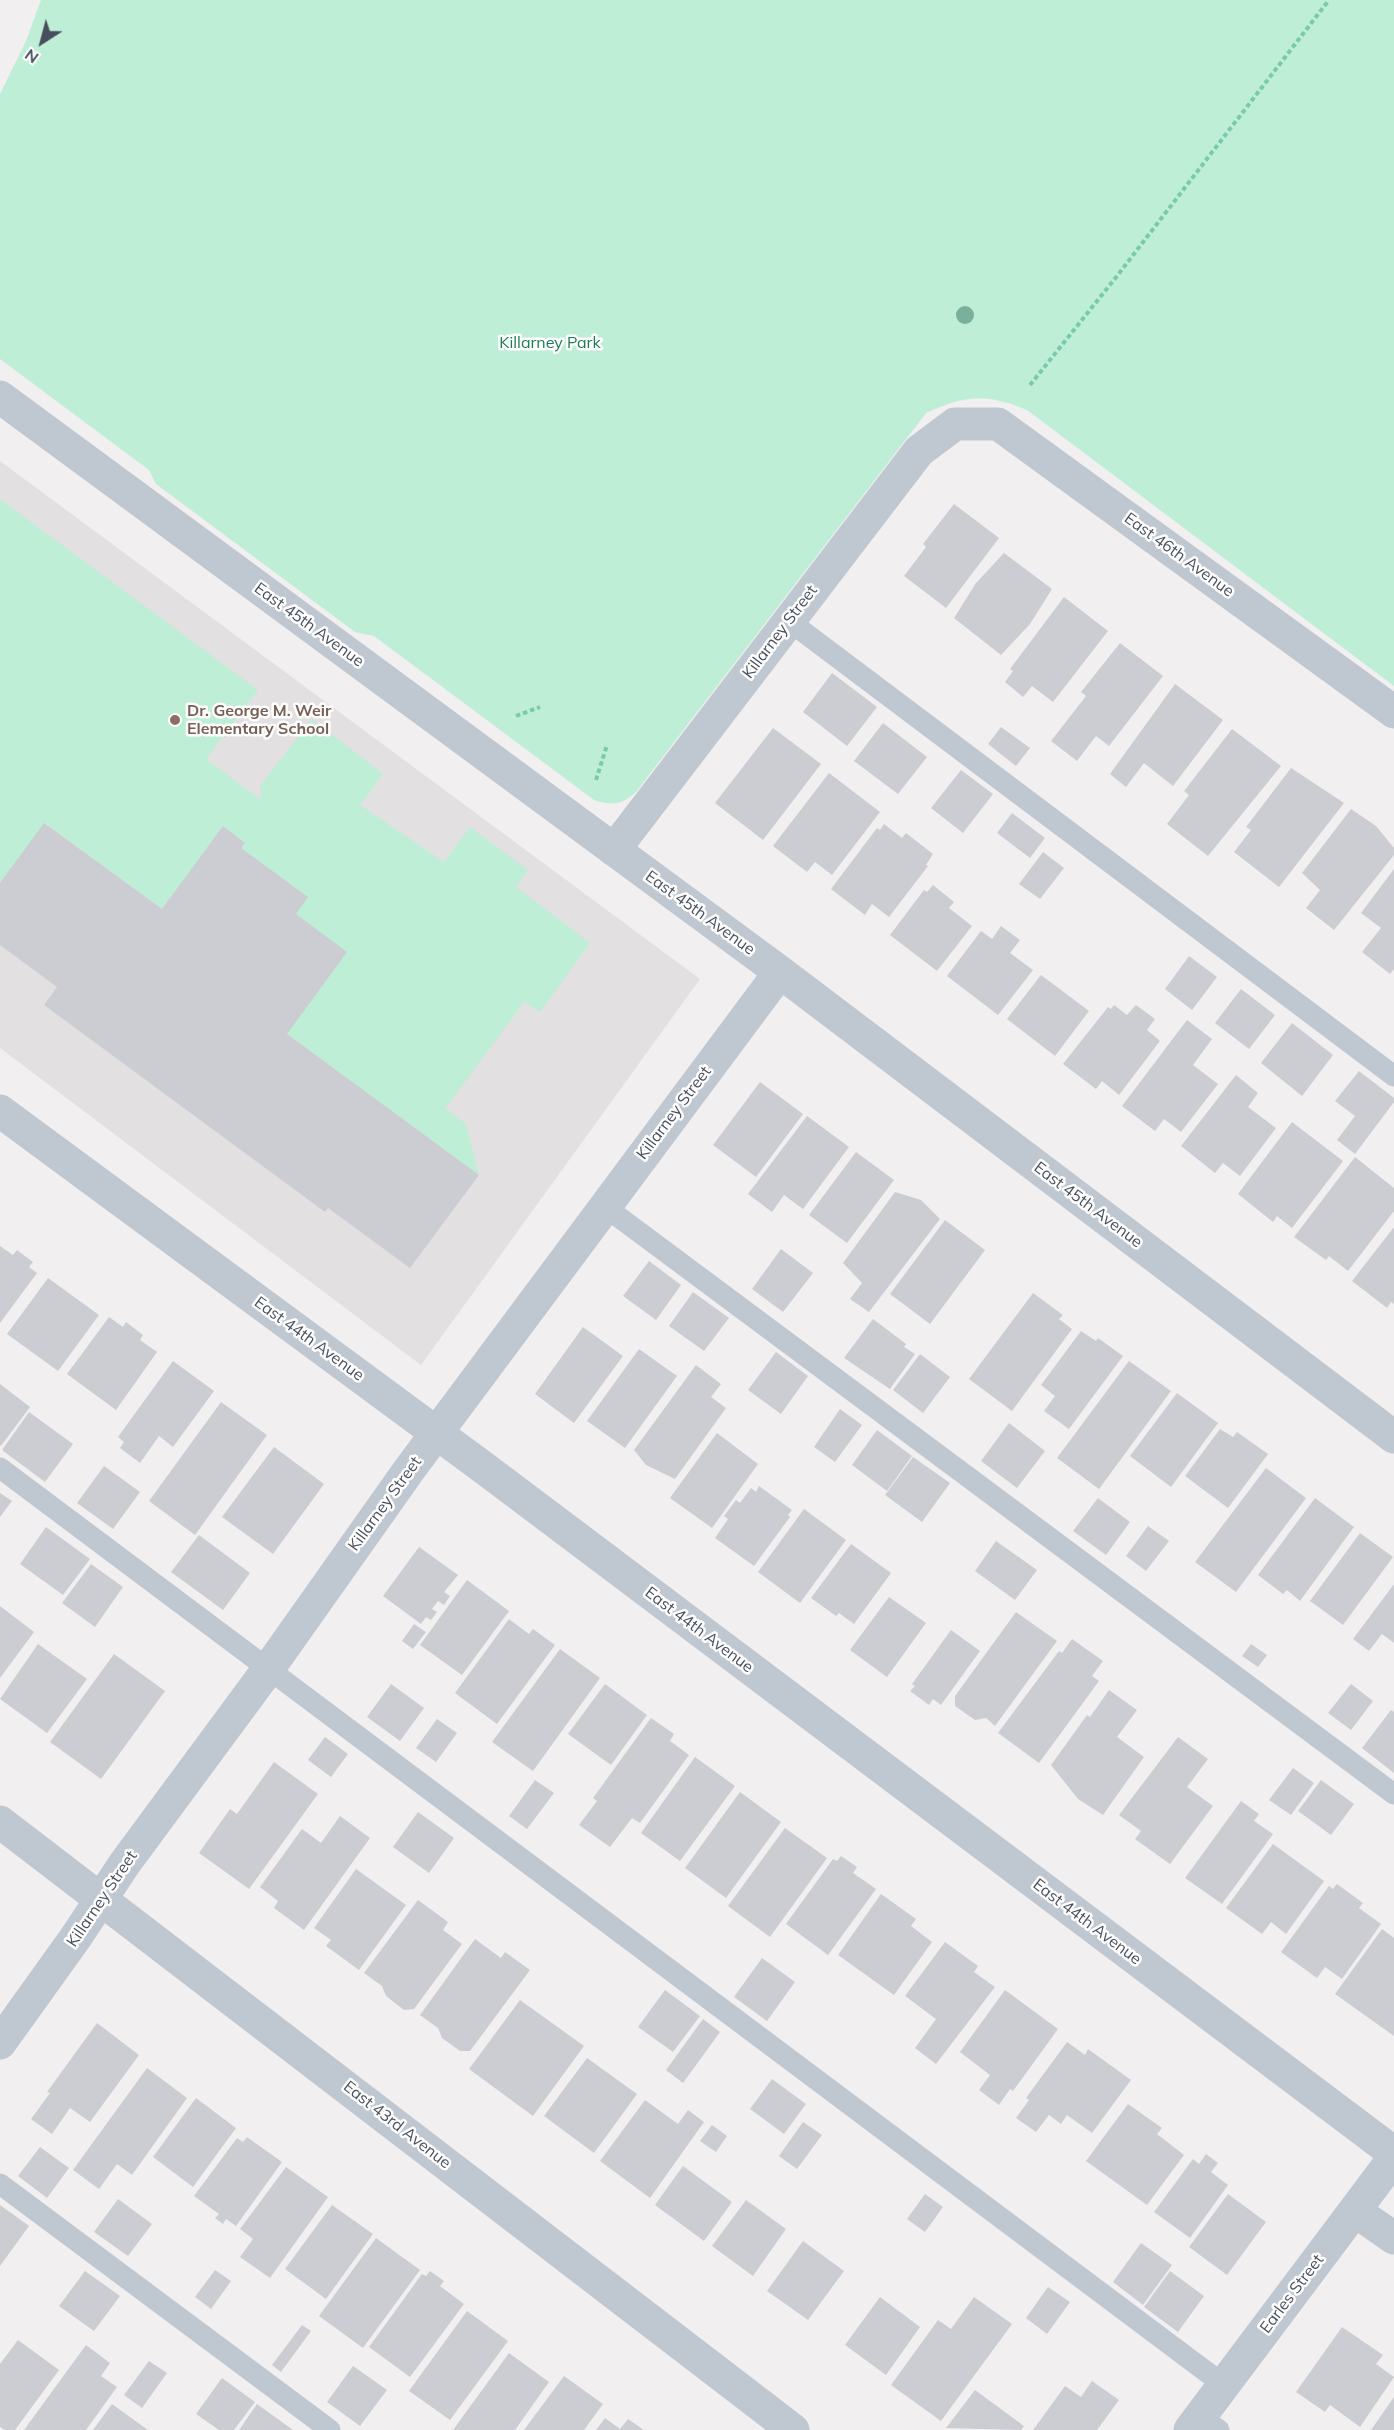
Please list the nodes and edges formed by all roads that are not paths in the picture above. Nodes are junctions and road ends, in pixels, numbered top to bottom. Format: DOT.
graph roads {
  1 [pos="0,397"];
  2 [pos="955,424"];
  3 [pos="789,621"];
  4 [pos="1394,712"];
  5 [pos="614,850"];
  6 [pos="780,972"];
  7 [pos="1394,1076"];
  8 [pos="0,1111"];
  9 [pos="604,1206"];
  10 [pos="437,1433"];
  11 [pos="1394,1437"];
  12 [pos="0,1468"];
  13 [pos="269,1668"];
  14 [pos="1394,1794"];
  15 [pos="0,1821"];
  16 [pos="102,1899"];
  17 [pos="0,2043"];
  18 [pos="1394,2153"];
  19 [pos="1394,2158"];
  20 [pos="0,2184"];
  21 [pos="1355,2211"];
  22 [pos="1394,2238"];
  23 [pos="1224,2385"];
  24 [pos="1203,2426"];
  25 [pos="330,2430"];
  26 [pos="793,2430"];
  1 -- 5 [label="street, East 45th Avenue"];
  2 -- 3 [label="street, Killarney Street"];
  2 -- 4 [label="street, East 46th Avenue"];
  3 -- 5 [label="street, Killarney Street"];
  3 -- 7 [label="lane"];
  5 -- 6 [label="street, East 45th Avenue"];
  6 -- 9 [label="street, Killarney Street"];
  6 -- 11 [label="street, East 45th Avenue"];
  8 -- 10 [label="street, East 44th Avenue"];
  9 -- 10 [label="street, Killarney Street"];
  9 -- 14 [label="lane"];
  10 -- 13 [label="street, Killarney Street"];
  10 -- 18 [label="street, East 44th Avenue"];
  12 -- 13 [label="lane"];
  13 -- 16 [label="street, Killarney Street"];
  13 -- 23 [label="lane"];
  15 -- 16 [label="street, East 43rd Avenue"];
  16 -- 17 [label="street, Killarney Street"];
  16 -- 26 [label="street, East 43rd Avenue"];
  19 -- 21 [label="street, Earles Street"];
  20 -- 25 [label="lane"];
  21 -- 22 [label="street"];
  21 -- 23 [label="street, Earles Street"];
  23 -- 24 [label="street, Earles Street"];
}
